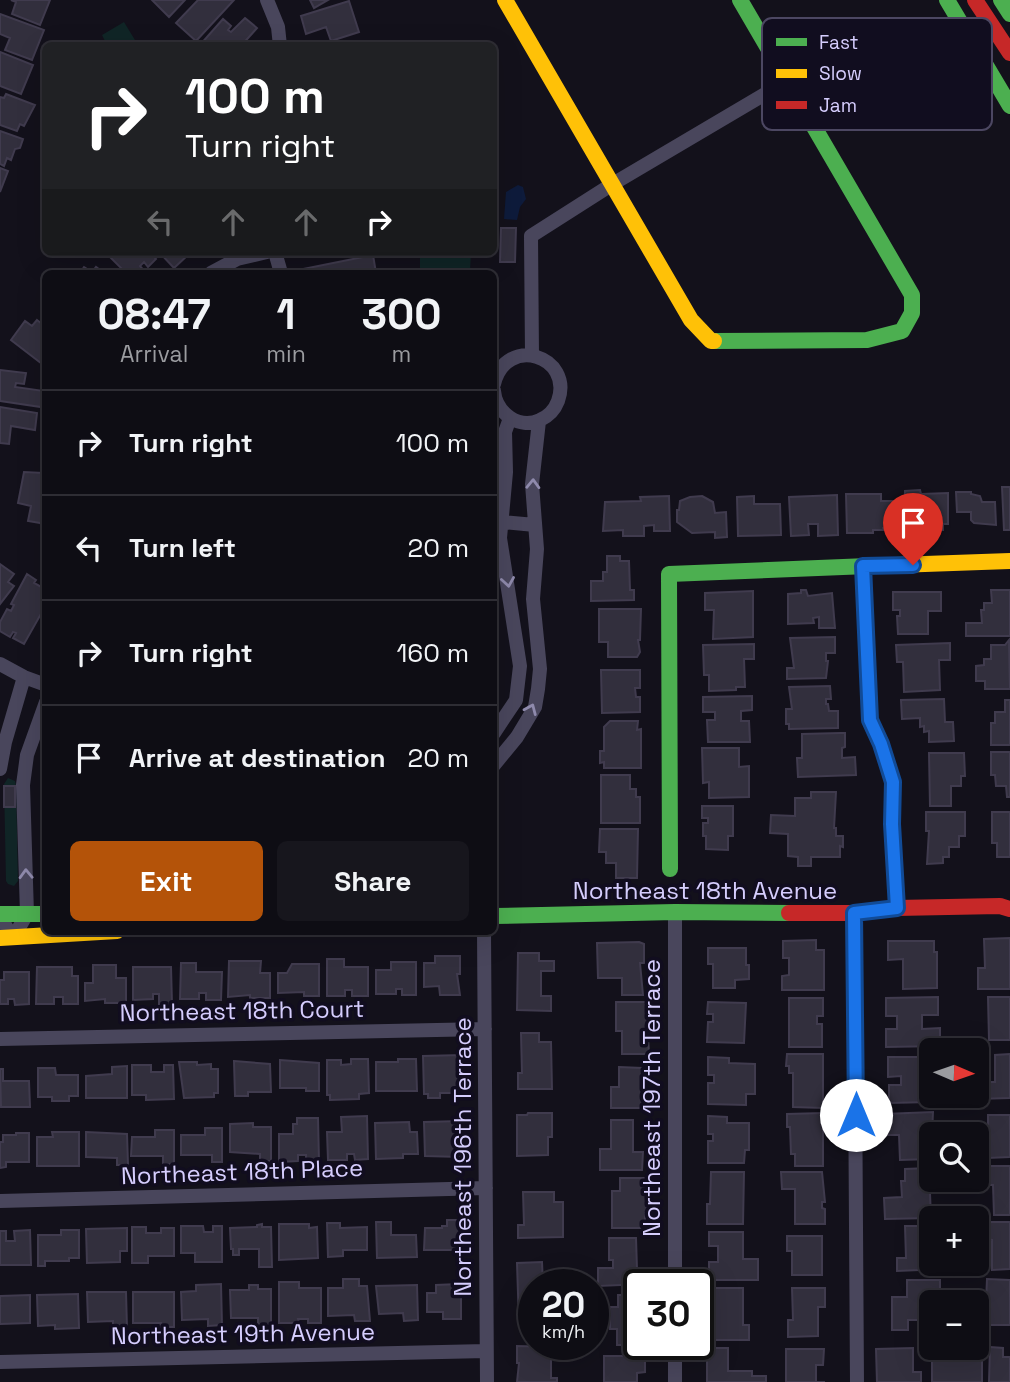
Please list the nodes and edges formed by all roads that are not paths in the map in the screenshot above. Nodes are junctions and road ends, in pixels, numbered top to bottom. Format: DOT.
graph roads {
  1 [pos="267,0"];
  2 [pos="505,0"];
  3 [pos="740,0"];
  4 [pos="947,0"];
  5 [pos="975,0"];
  6 [pos="1001,0"];
  7 [pos="1010,14"];
  8 [pos="958,18"];
  9 [pos="987,18"];
  10 [pos="992,26"];
  11 [pos="762,38"];
  12 [pos="280,42"];
  13 [pos="1010,53"];
  14 [pos="992,76"];
  15 [pos="762,96"];
  16 [pos="1010,106"];
  17 [pos="816,130"];
  18 [pos="611,185"];
  19 [pos="250,256"];
  20 [pos="217,270"];
  21 [pos="532,355"];
  22 [pos="497,377"];
  23 [pos="497,403"];
  24 [pos="510,418"];
  25 [pos="539,421"];
  26 [pos="502,522"];
  27 [pos="535,525"];
  28 [pos="1010,561"];
  29 [pos="863,566"];
  30 [pos="0,664"];
  31 [pos="24,677"];
  32 [pos="42,684"];
  33 [pos="42,714"];
  34 [pos="497,728"];
  35 [pos="497,761"];
  36 [pos="25,766"];
  37 [pos="0,767"];
  38 [pos="670,869"];
  39 [pos="1007,905"];
  40 [pos="897,908"];
  41 [pos="675,912"];
  42 [pos="854,913"];
  43 [pos="27,914"];
  44 [pos="42,914"];
  45 [pos="0,916"];
  46 [pos="497,916"];
  47 [pos="54,935"];
  48 [pos="484,935"];
  49 [pos="6,938"];
  50 [pos="485,1028"];
  51 [pos="0,1039"];
  52 [pos="486,1188"];
  53 [pos="0,1201"];
  54 [pos="675,1269"];
  55 [pos="486,1351"];
  56 [pos="675,1360"];
  57 [pos="0,1362"];
  58 [pos="487,1382"];
  59 [pos="675,1382"];
  60 [pos="857,1382"];
  1 -- 12 [label="street"];
  2 -- 18 [label="main road"];
  3 -- 11 [label="main road"];
  4 -- 8 [label="main road"];
  5 -- 9 [label="main road"];
  6 -- 7 [label="main road"];
  10 -- 13 [label="main road"];
  14 -- 16 [label="main road"];
  15 -- 18 [label="street"];
  17 -- 18 [label="main road"];
  18 -- 21 [label="street"];
  19 -- 20 [label="street"];
  21 -- 22 [label="street"];
  21 -- 25 [label="street"];
  23 -- 24 [label="street"];
  24 -- 25 [label="street"];
  24 -- 26 [label="street"];
  27 -- 25 [label="street, one-way"];
  26 -- 27 [label="street"];
  26 -- 34 [label="street, one-way"];
  35 -- 27 [label="street, one-way"];
  28 -- 29 [label="main road"];
  29 -- 38 [label="main road"];
  29 -- 40 [label="street"];
  30 -- 31 [label="street"];
  31 -- 32 [label="street"];
  31 -- 37 [label="street"];
  33 -- 36 [label="street"];
  36 -- 37 [label="street"];
  43 -- 36 [label="street, one-way"];
  39 -- 40 [label="main road, Northeast 18th Avenue"];
  40 -- 42 [label="main road, Northeast 18th Avenue"];
  41 -- 42 [label="main road, Northeast 18th Avenue"];
  41 -- 46 [label="main road, Northeast 18th Avenue"];
  41 -- 54 [label="street, Northeast 197th Terrace"];
  42 -- 60 [label="street"];
  43 -- 44 [label="main road"];
  43 -- 45 [label="main road"];
  43 -- 49 [label="street"];
  45 -- 49 [label="street"];
  47 -- 49 [label="main road"];
  48 -- 50 [label="street, Northeast 196th Terrace"];
  50 -- 51 [label="street, Northeast 18th Court"];
  50 -- 52 [label="street, Northeast 196th Terrace"];
  52 -- 53 [label="street, Northeast 18th Place"];
  52 -- 55 [label="street, Northeast 196th Terrace"];
  55 -- 57 [label="street, Northeast 19th Avenue"];
  55 -- 58 [label="street, Northeast 196th Terrace"];
  56 -- 59 [label="street"];
}
